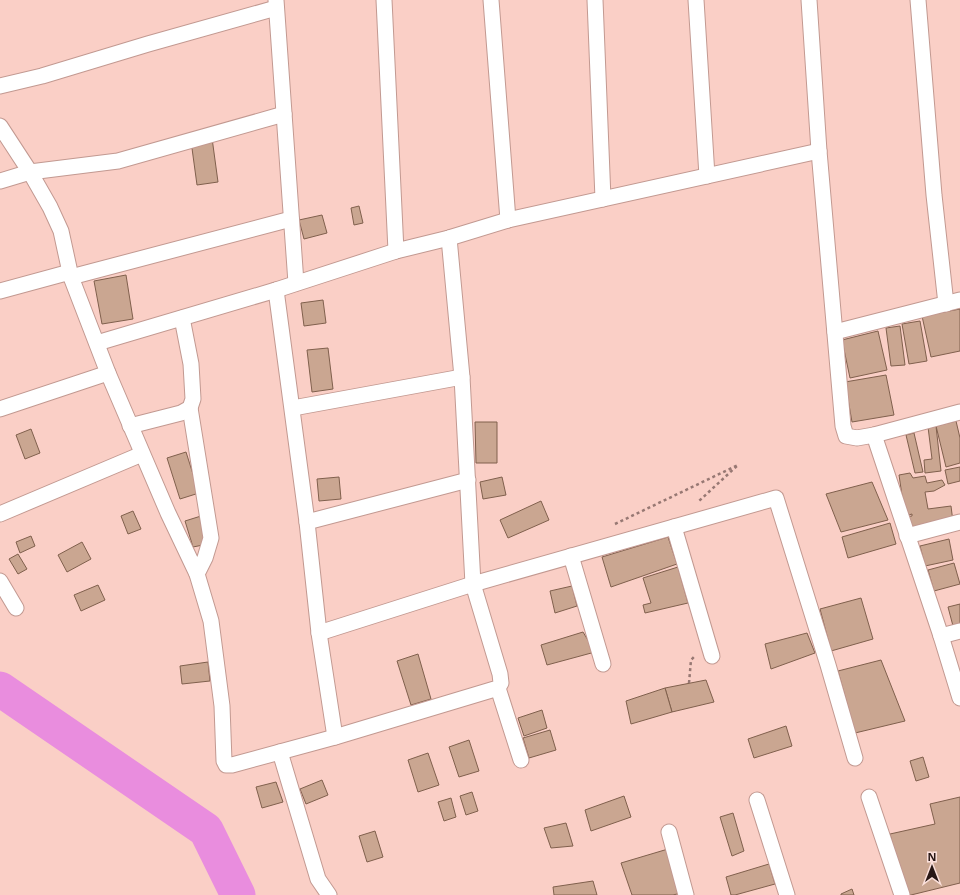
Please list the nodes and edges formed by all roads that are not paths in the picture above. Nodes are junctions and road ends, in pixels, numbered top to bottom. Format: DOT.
graph roads {
  1 [pos="384,0"];
  2 [pos="491,0"];
  3 [pos="595,0"];
  4 [pos="696,0"];
  5 [pos="809,0"];
  6 [pos="918,0"];
  7 [pos="276,4"];
  8 [pos="0,86"];
  9 [pos="284,114"];
  10 [pos="0,126"];
  11 [pos="819,151"];
  12 [pos="30,172"];
  13 [pos="707,176"];
  14 [pos="0,181"];
  15 [pos="603,199"];
  16 [pos="291,218"];
  17 [pos="508,220"];
  18 [pos="449,238"];
  19 [pos="396,251"];
  20 [pos="70,274"];
  21 [pos="296,283"];
  22 [pos="276,290"];
  23 [pos="0,291"];
  24 [pos="953,302"];
  25 [pos="182,318"];
  26 [pos="835,332"];
  27 [pos="97,342"];
  28 [pos="108,373"];
  29 [pos="462,377"];
  30 [pos="190,408"];
  31 [pos="293,408"];
  32 [pos="0,409"];
  33 [pos="960,412"];
  34 [pos="130,426"];
  35 [pos="874,435"];
  36 [pos="142,454"];
  37 [pos="468,480"];
  38 [pos="0,514"];
  39 [pos="308,522"];
  40 [pos="960,522"];
  41 [pos="674,527"];
  42 [pos="907,536"];
  43 [pos="571,556"];
  44 [pos="197,574"];
  45 [pos="0,581"];
  46 [pos="473,584"];
  47 [pos="16,608"];
  48 [pos="960,631"];
  49 [pos="319,633"];
  50 [pos="941,636"];
  51 [pos="712,656"];
  52 [pos="604,664"];
  53 [pos="498,688"];
  54 [pos="960,698"];
  55 [pos="335,737"];
  56 [pos="280,752"];
  57 [pos="855,758"];
  58 [pos="521,760"];
  59 [pos="869,797"];
  60 [pos="757,800"];
  61 [pos="669,832"];
  62 [pos="329,895"];
  63 [pos="686,895"];
  64 [pos="787,895"];
  65 [pos="902,895"];
  1 -- 19 [label="street"];
  2 -- 17 [label="street"];
  3 -- 15 [label="street"];
  4 -- 13 [label="street"];
  5 -- 11 [label="street"];
  6 -- 24 [label="street"];
  7 -- 8 [label="street"];
  7 -- 9 [label="street"];
  9 -- 12 [label="street"];
  9 -- 16 [label="street"];
  10 -- 12 [label="street"];
  11 -- 13 [label="street"];
  11 -- 26 [label="street"];
  12 -- 14 [label="street"];
  12 -- 20 [label="street"];
  13 -- 15 [label="street"];
  15 -- 17 [label="street"];
  16 -- 20 [label="street"];
  16 -- 21 [label="street"];
  17 -- 18 [label="street"];
  18 -- 19 [label="street"];
  18 -- 29 [label="street"];
  19 -- 21 [label="street"];
  20 -- 23 [label="street"];
  20 -- 27 [label="street"];
  21 -- 22 [label="street"];
  22 -- 25 [label="street"];
  22 -- 31 [label="street"];
  24 -- 26 [label="street"];
  25 -- 27 [label="street"];
  25 -- 30 [label="street"];
  26 -- 35 [label="street"];
  27 -- 28 [label="street"];
  28 -- 32 [label="street"];
  28 -- 34 [label="street"];
  29 -- 31 [label="street"];
  29 -- 37 [label="street"];
  30 -- 34 [label="street"];
  30 -- 44 [label="street"];
  31 -- 39 [label="street"];
  33 -- 35 [label="street"];
  34 -- 36 [label="street"];
  35 -- 42 [label="street"];
  36 -- 38 [label="street"];
  36 -- 44 [label="street"];
  37 -- 39 [label="street"];
  37 -- 46 [label="street"];
  39 -- 49 [label="street"];
  40 -- 42 [label="street"];
  41 -- 43 [label="street"];
  41 -- 51 [label="street"];
  41 -- 57 [label="street"];
  42 -- 50 [label="street"];
  43 -- 46 [label="street"];
  43 -- 52 [label="street"];
  44 -- 56 [label="street"];
  45 -- 47 [label="street"];
  46 -- 49 [label="street"];
  46 -- 53 [label="street"];
  48 -- 50 [label="street"];
  49 -- 55 [label="street"];
  50 -- 54 [label="street"];
  53 -- 55 [label="street"];
  53 -- 58 [label="street"];
  55 -- 56 [label="street"];
  56 -- 62 [label="street"];
  59 -- 65 [label="street"];
  60 -- 64 [label="street"];
  61 -- 63 [label="street"];
}
